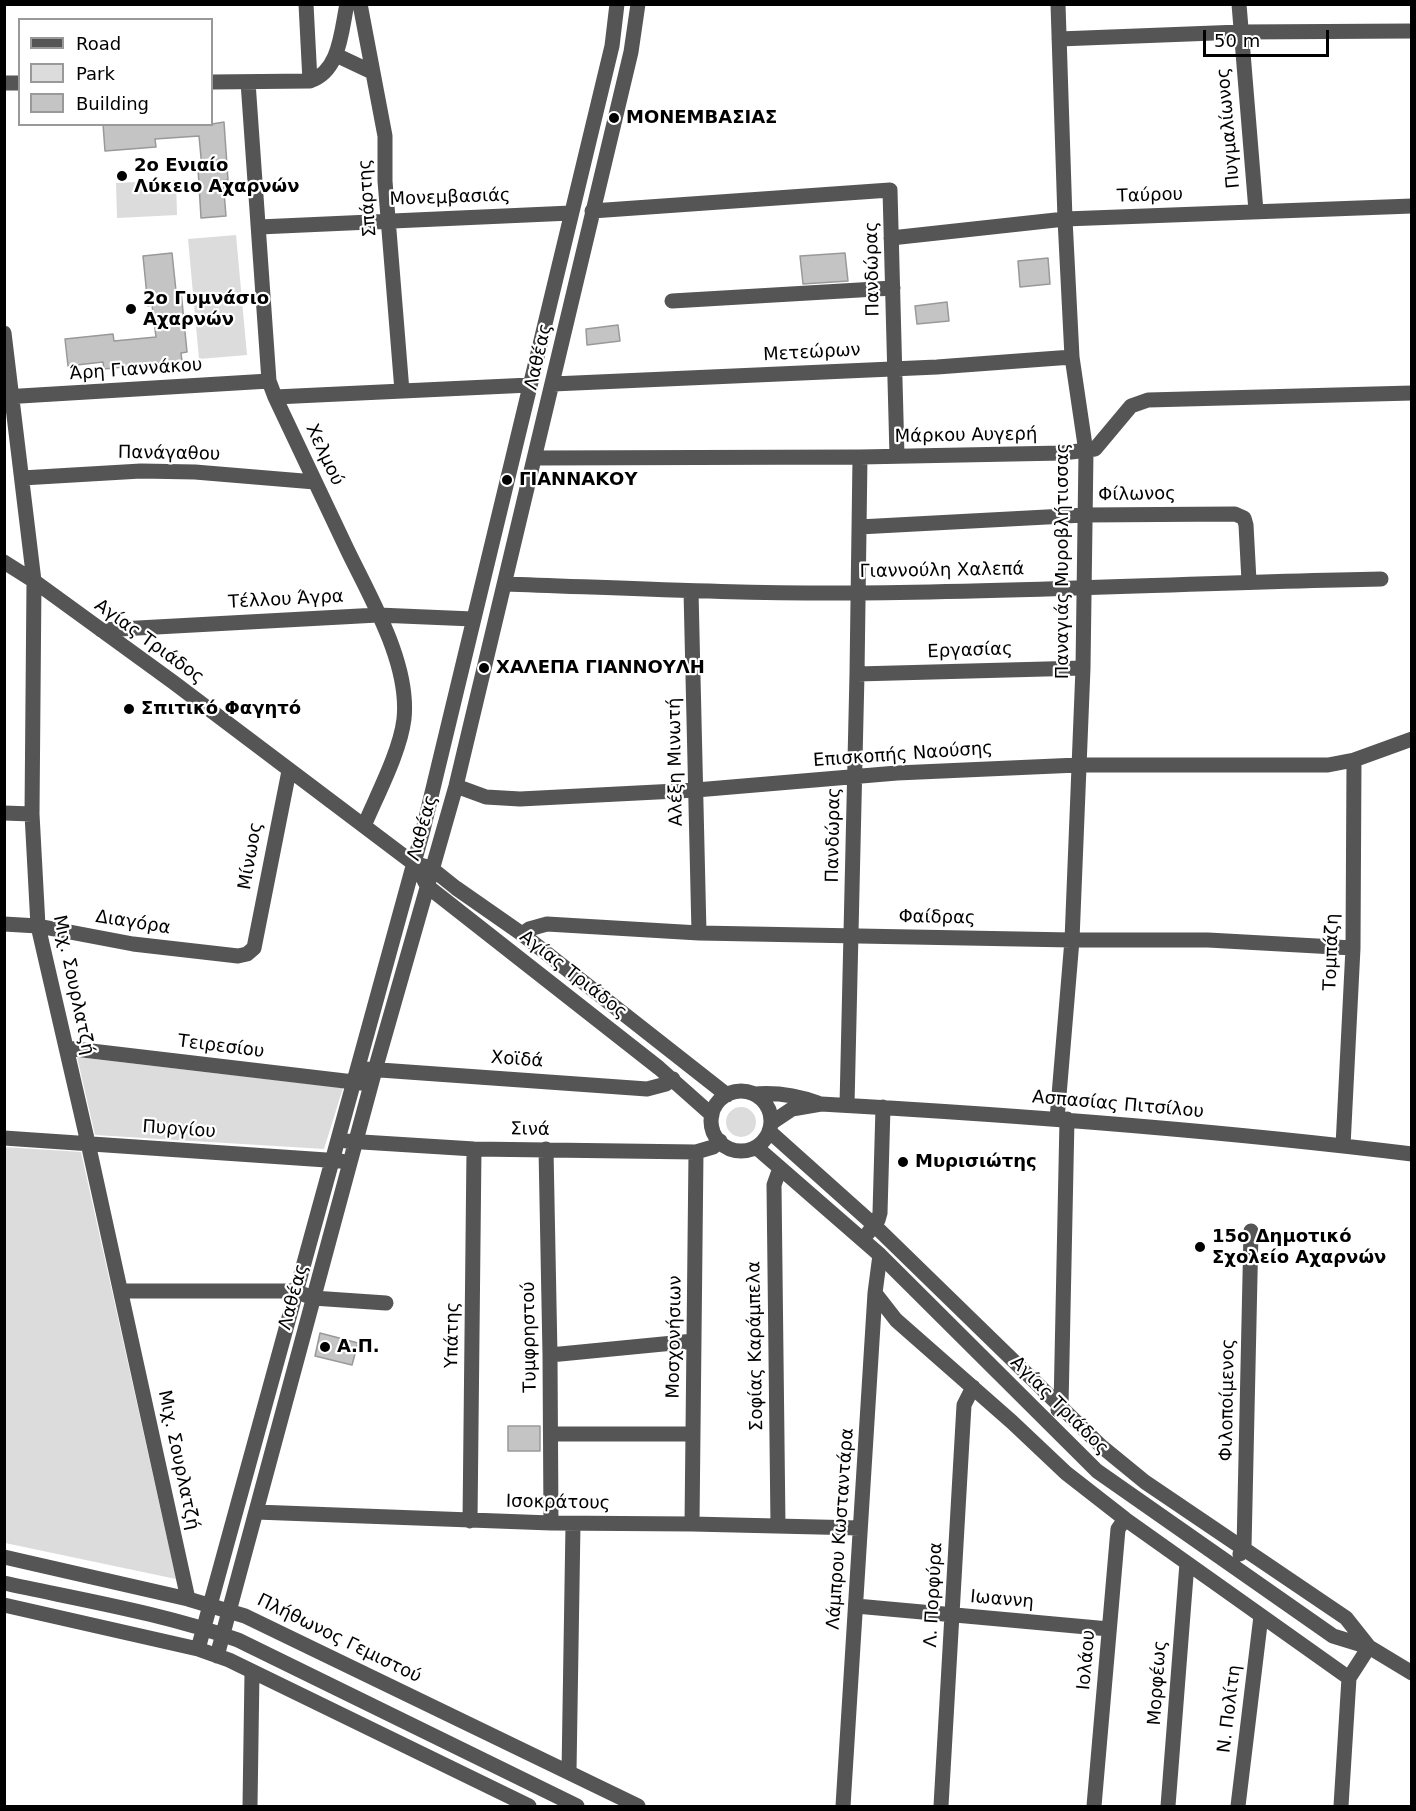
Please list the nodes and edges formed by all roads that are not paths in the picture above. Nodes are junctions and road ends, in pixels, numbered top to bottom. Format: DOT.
graph roads {
  1 [pos="306,4"];
  2 [pos="347,4"];
  3 [pos="360,4"];
  4 [pos="617,4"];
  5 [pos="638,4"];
  6 [pos="1058,4"];
  7 [pos="1239,4"];
  8 [pos="1412,31"];
  9 [pos="1240,32"];
  10 [pos="1059,39"];
  11 [pos="336,55"];
  12 [pos="372,72"];
  13 [pos="310,81"];
  14 [pos="213,82"];
  15 [pos="248,82"];
  16 [pos="1412,206"];
  17 [pos="592,211"];
  18 [pos="1256,211"];
  19 [pos="571,213"];
  20 [pos="1065,219"];
  21 [pos="389,220"];
  22 [pos="259,227"];
  23 [pos="891,238"];
  24 [pos="892,288"];
  25 [pos="672,301"];
  26 [pos="4,333"];
  27 [pos="1072,357"];
  28 [pos="895,369"];
  29 [pos="270,381"];
  30 [pos="553,384"];
  31 [pos="530,385"];
  32 [pos="402,391"];
  33 [pos="1412,393"];
  34 [pos="8,397"];
  35 [pos="275,397"];
  36 [pos="1086,452"];
  37 [pos="897,456"];
  38 [pos="860,457"];
  39 [pos="535,458"];
  40 [pos="22,478"];
  41 [pos="315,482"];
  42 [pos="1084,515"];
  43 [pos="859,527"];
  44 [pos="4,562"];
  45 [pos="1381,579"];
  46 [pos="34,581"];
  47 [pos="1249,581"];
  48 [pos="505,584"];
  49 [pos="1084,588"];
  50 [pos="691,591"];
  51 [pos="858,593"];
  52 [pos="378,615"];
  53 [pos="473,619"];
  54 [pos="101,630"];
  55 [pos="1083,668"];
  56 [pos="857,674"];
  57 [pos="1412,739"];
  58 [pos="1354,760"];
  59 [pos="1078,765"];
  60 [pos="289,771"];
  61 [pos="855,776"];
  62 [pos="456,786"];
  63 [pos="696,790"];
  64 [pos="4,813"];
  65 [pos="32,814"];
  66 [pos="364,826"];
  67 [pos="413,863"];
  68 [pos="431,868"];
  69 [pos="427,886"];
  70 [pos="4,924"];
  71 [pos="38,926"];
  72 [pos="699,933"];
  73 [pos="522,934"];
  74 [pos="852,936"];
  75 [pos="1072,940"];
  76 [pos="254,948"];
  77 [pos="1353,948"];
  78 [pos="66,1048"];
  79 [pos="355,1075"];
  80 [pos="373,1077"];
  81 [pos="673,1079"];
  82 [pos="754,1094"];
  83 [pos="727,1095"];
  84 [pos="820,1104"];
  85 [pos="847,1105"];
  86 [pos="883,1107"];
  87 [pos="712,1115"];
  88 [pos="1062,1119"];
  89 [pos="770,1127"];
  90 [pos="4,1138"];
  91 [pos="337,1141"];
  92 [pos="720,1141"];
  93 [pos="356,1142"];
  94 [pos="88,1143"];
  95 [pos="1343,1146"];
  96 [pos="756,1147"];
  97 [pos="474,1149"];
  98 [pos="546,1149"];
  99 [pos="696,1152"];
  100 [pos="1412,1155"];
  101 [pos="331,1160"];
  102 [pos="350,1161"];
  103 [pos="780,1168"];
  104 [pos="874,1226"];
  105 [pos="1251,1231"];
  106 [pos="862,1239"];
  107 [pos="880,1255"];
  108 [pos="121,1292"];
  109 [pos="295,1292"];
  110 [pos="875,1293"];
  111 [pos="314,1298"];
  112 [pos="386,1303"];
  113 [pos="694,1341"];
  114 [pos="550,1355"];
  115 [pos="973,1387"];
  116 [pos="1061,1407"];
  117 [pos="1048,1423"];
  118 [pos="551,1434"];
  119 [pos="693,1434"];
  120 [pos="256,1512"];
  121 [pos="1125,1519"];
  122 [pos="470,1521"];
  123 [pos="551,1523"];
  124 [pos="573,1524"];
  125 [pos="692,1524"];
  126 [pos="778,1526"];
  127 [pos="860,1528"];
  128 [pos="1244,1548"];
  129 [pos="4,1557"];
  130 [pos="1187,1563"];
  131 [pos="1232,1566"];
  132 [pos="4,1582"];
  133 [pos="188,1599"];
  134 [pos="209,1604"];
  135 [pos="4,1605"];
  136 [pos="856,1606"];
  137 [pos="230,1610"];
  138 [pos="952,1615"];
  139 [pos="1261,1616"];
  140 [pos="202,1628"];
  141 [pos="1109,1629"];
  142 [pos="222,1635"];
  143 [pos="1369,1647"];
  144 [pos="198,1649"];
  145 [pos="217,1656"];
  146 [pos="252,1672"];
  147 [pos="1412,1673"];
  148 [pos="1349,1678"];
  149 [pos="569,1772"];
  150 [pos="250,1806"];
  151 [pos="528,1806"];
  152 [pos="577,1806"];
  153 [pos="638,1806"];
  154 [pos="843,1806"];
  155 [pos="941,1806"];
  156 [pos="1094,1806"];
  157 [pos="1168,1806"];
  158 [pos="1238,1806"];
  159 [pos="1341,1806"];
  1 -- 13 [label="street"];
  2 -- 11 [label="street"];
  3 -- 12 [label="street, Σπάρτης"];
  4 -- 19 [label="street, Λαθέας"];
  5 -- 17 [label="street, Λαθέας"];
  6 -- 10 [label="street, Παναγιάς Μυροβλήτισσας"];
  7 -- 9 [label="street, Πυγμαλίωνος"];
  8 -- 9 [label="street"];
  9 -- 10 [label="street"];
  9 -- 18 [label="street, Πυγμαλίωνος"];
  10 -- 20 [label="street, Παναγιάς Μυροβλήτισσας"];
  11 -- 12 [label="street"];
  11 -- 13 [label="street"];
  12 -- 21 [label="street, Σπάρτης"];
  13 -- 15 [label="street"];
  14 -- 15 [label="street"];
  15 -- 22 [label="street, Χελμού"];
  16 -- 18 [label="street, Ταύρου"];
  17 -- 23 [label="street, Πανδώρας"];
  17 -- 30 [label="street, Λαθέας"];
  18 -- 20 [label="street, Ταύρου"];
  19 -- 21 [label="street, Μονεμβασιάς"];
  19 -- 31 [label="street, Λαθέας"];
  20 -- 23 [label="street, Ταύρου"];
  20 -- 27 [label="street, Παναγιάς Μυροβλήτισσας"];
  21 -- 22 [label="street, Μονεμβασιάς"];
  21 -- 32 [label="street, Σπάρτης"];
  22 -- 29 [label="street, Χελμού"];
  23 -- 24 [label="street, Πανδώρας"];
  24 -- 25 [label="street"];
  24 -- 28 [label="street, Πανδώρας"];
  26 -- 34 [label="street, Μιχ. Σουρλατζή"];
  27 -- 28 [label="street, Μετεώρων"];
  27 -- 36 [label="street, Παναγιάς Μυροβλήτισσας"];
  28 -- 30 [label="street, Μετεώρων"];
  28 -- 37 [label="street, Πανδώρας"];
  29 -- 34 [label="street, Άρη Γιαννάκου"];
  29 -- 35 [label="street, Χελμού"];
  30 -- 39 [label="street, Λαθέας"];
  31 -- 32 [label="street"];
  31 -- 53 [label="street, Λαθέας"];
  32 -- 35 [label="street"];
  33 -- 36 [label="street"];
  34 -- 40 [label="street, Μιχ. Σουρλατζή"];
  35 -- 41 [label="street, Χελμού"];
  36 -- 37 [label="street, Μάρκου Αυγερή"];
  36 -- 42 [label="street, Παναγιάς Μυροβλήτισσας"];
  37 -- 38 [label="street, Μάρκου Αυγερή"];
  38 -- 39 [label="street, Μάρκου Αυγερή"];
  38 -- 43 [label="street, Πανδώρας"];
  39 -- 48 [label="street, Λαθέας"];
  40 -- 41 [label="street, Πανάγαθου"];
  40 -- 46 [label="street, Μιχ. Σουρλατζή"];
  41 -- 52 [label="street, Χελμού"];
  42 -- 43 [label="street, Φίλωνος"];
  42 -- 47 [label="street, Φίλωνος"];
  42 -- 49 [label="street, Παναγιάς Μυροβλήτισσας"];
  43 -- 51 [label="street, Πανδώρας"];
  44 -- 46 [label="street, Αγίας Τριάδος"];
  45 -- 47 [label="street, Γιαννούλη Χαλεπά"];
  46 -- 54 [label="street, Αγίας Τριάδος"];
  46 -- 65 [label="street, Μιχ. Σουρλατζή"];
  47 -- 49 [label="street, Γιαννούλη Χαλεπά"];
  48 -- 50 [label="street, Γιαννούλη Χαλεπά"];
  48 -- 62 [label="street, Λαθέας"];
  49 -- 51 [label="street, Γιαννούλη Χαλεπά"];
  49 -- 55 [label="street, Παναγιάς Μυροβλήτισσας"];
  50 -- 51 [label="street, Γιαννούλη Χαλεπά"];
  50 -- 63 [label="street, Αλέξη Μινωτή"];
  51 -- 56 [label="street, Πανδώρας"];
  52 -- 53 [label="street, Τέλλου Άγρα"];
  52 -- 54 [label="street, Τέλλου Άγρα"];
  52 -- 66 [label="street, Χελμού"];
  53 -- 67 [label="street, Λαθέας"];
  54 -- 60 [label="street, Αγίας Τριάδος"];
  55 -- 56 [label="street, Εργασίας"];
  55 -- 59 [label="street, Παναγιάς Μυροβλήτισσας"];
  56 -- 61 [label="street, Πανδώρας"];
  57 -- 58 [label="street, Επισκοπής Ναούσης"];
  58 -- 59 [label="street, Επισκοπής Ναούσης"];
  58 -- 77 [label="street, Τομπάζη"];
  59 -- 61 [label="street, Επισκοπής Ναούσης"];
  59 -- 75 [label="street, Παναγιάς Μυροβλήτισσας"];
  60 -- 66 [label="street, Αγίας Τριάδος"];
  60 -- 76 [label="street, Μίνωος"];
  61 -- 63 [label="street, Επισκοπής Ναούσης"];
  61 -- 74 [label="street, Πανδώρας"];
  62 -- 63 [label="street, Επισκοπής Ναούσης"];
  62 -- 68 [label="street, Λαθέας"];
  63 -- 72 [label="street, Αλέξη Μινωτή"];
  64 -- 65 [label="street"];
  65 -- 71 [label="street, Μιχ. Σουρλατζή"];
  66 -- 67 [label="street, Αγίας Τριάδος"];
  67 -- 68 [label="street, Αγίας Τριάδος"];
  67 -- 69 [label="street, Αγίας Τριάδος"];
  67 -- 79 [label="street, Λαθέας"];
  68 -- 69 [label="street, Λαθέας"];
  68 -- 73 [label="street, Αγίας Τριάδος"];
  69 -- 80 [label="street, Λαθέας"];
  69 -- 81 [label="street, Αγίας Τριάδος"];
  70 -- 71 [label="street, Διαγόρα"];
  71 -- 76 [label="street, Διαγόρα"];
  71 -- 78 [label="street, Μιχ. Σουρλατζή"];
  72 -- 73 [label="street, Φαίδρας"];
  72 -- 74 [label="street, Φαίδρας"];
  73 -- 83 [label="street, Αγίας Τριάδος"];
  74 -- 75 [label="street, Φαίδρας"];
  74 -- 85 [label="street, Πανδώρας"];
  75 -- 77 [label="street, Φαίδρας"];
  75 -- 88 [label="street, Παναγιάς Μυροβλήτισσας"];
  77 -- 95 [label="street, Τομπάζη"];
  78 -- 79 [label="street, Τειρεσίου"];
  78 -- 94 [label="street, Μιχ. Σουρλατζή"];
  79 -- 80 [label="street, Τειρεσίου"];
  79 -- 91 [label="street, Λαθέας"];
  80 -- 81 [label="street, Χοϊδά"];
  80 -- 93 [label="street, Λαθέας"];
  81 -- 87 [label="street, Αγίας Τριάδος"];
  82 -- 83 [label="street"];
  82 -- 84 [label="street, Ασπασίας Πιτσίλου"];
  82 -- 89 [label="street, Αγίας Τριάδος"];
  83 -- 87 [label="street"];
  84 -- 85 [label="street, Ασπασίας Πιτσίλου"];
  84 -- 89 [label="street, Ασπασίας Πιτσίλου"];
  85 -- 86 [label="street, Ασπασίας Πιτσίλου"];
  86 -- 88 [label="street, Ασπασίας Πιτσίλου"];
  86 -- 104 [label="street"];
  87 -- 92 [label="street"];
  88 -- 95 [label="street, Ασπασίας Πιτσίλου"];
  88 -- 116 [label="street, Παναγιάς Μυροβλήτισσας"];
  89 -- 96 [label="street"];
  89 -- 104 [label="street, Αγίας Τριάδος"];
  90 -- 94 [label="street, Πυργίου"];
  91 -- 93 [label="street, Σινά"];
  91 -- 101 [label="street, Λαθέας"];
  92 -- 96 [label="street"];
  92 -- 99 [label="street, Σινά"];
  93 -- 97 [label="street, Σινά"];
  93 -- 102 [label="street, Λαθέας"];
  94 -- 101 [label="street, Πυργίου"];
  94 -- 108 [label="street, Μιχ. Σουρλατζή"];
  95 -- 100 [label="street, Ασπασίας Πιτσίλου"];
  96 -- 103 [label="street, Αγίας Τριάδος"];
  97 -- 98 [label="street, Σινά"];
  97 -- 122 [label="street, Υπάτης"];
  98 -- 99 [label="street, Σινά"];
  98 -- 114 [label="street, Τυμφρηστού"];
  99 -- 113 [label="street, Μοσχονήσιων"];
  101 -- 102 [label="street, Πυργίου"];
  101 -- 109 [label="street, Λαθέας"];
  102 -- 111 [label="street, Λαθέας"];
  103 -- 106 [label="street, Αγίας Τριάδος"];
  103 -- 126 [label="street, Σοφίας Καράμπελα"];
  104 -- 106 [label="street"];
  104 -- 116 [label="street, Αγίας Τριάδος"];
  105 -- 128 [label="street, Φιλοποίμενος"];
  106 -- 107 [label="street, Αγίας Τριάδος"];
  107 -- 110 [label="street, Λάμπρου Κωσταντάρα"];
  107 -- 117 [label="street, Αγίας Τριάδος"];
  108 -- 109 [label="street"];
  108 -- 133 [label="street, Μιχ. Σουρλατζή"];
  109 -- 111 [label="street"];
  109 -- 134 [label="street, Λαθέας"];
  110 -- 115 [label="street"];
  110 -- 127 [label="street, Λάμπρου Κωσταντάρα"];
  111 -- 112 [label="street"];
  111 -- 120 [label="street, Λαθέας"];
  113 -- 114 [label="street"];
  113 -- 119 [label="street, Μοσχονήσιων"];
  114 -- 118 [label="street, Τυμφρηστού"];
  115 -- 121 [label="street"];
  115 -- 138 [label="street, Λ. Πορφύρα"];
  116 -- 117 [label="street"];
  116 -- 128 [label="street, Αγίας Τριάδος"];
  117 -- 131 [label="street, Αγίας Τριάδος"];
  118 -- 119 [label="street"];
  118 -- 123 [label="street, Τυμφρηστού"];
  119 -- 125 [label="street, Μοσχονήσιων"];
  120 -- 122 [label="street, Ισοκράτους"];
  120 -- 137 [label="street, Λαθέας"];
  121 -- 130 [label="street"];
  121 -- 141 [label="street, Ιολάου"];
  122 -- 123 [label="street, Ισοκράτους"];
  123 -- 124 [label="street, Ισοκράτους"];
  124 -- 125 [label="street, Ισοκράτους"];
  124 -- 149 [label="street"];
  125 -- 126 [label="street, Ισοκράτους"];
  126 -- 127 [label="street, Ισοκράτους"];
  127 -- 136 [label="street, Λάμπρου Κωσταντάρα"];
  128 -- 131 [label="street"];
  128 -- 143 [label="street, Αγίας Τριάδος"];
  129 -- 133 [label="street, Πλήθωνος Γεμιστού"];
  130 -- 139 [label="street"];
  130 -- 157 [label="street, Μορφέως"];
  131 -- 143 [label="street, Αγίας Τριάδος"];
  132 -- 140 [label="street"];
  133 -- 134 [label="street, Πλήθωνος Γεμιστού"];
  134 -- 137 [label="street, Πλήθωνος Γεμιστού"];
  134 -- 140 [label="street, Λαθέας"];
  135 -- 144 [label="street"];
  136 -- 138 [label="street, Ιωαννη"];
  136 -- 154 [label="street, Λάμπρου Κωσταντάρα"];
  137 -- 142 [label="street, Λαθέας"];
  137 -- 149 [label="street, Πλήθωνος Γεμιστού"];
  138 -- 141 [label="street, Ιωαννη"];
  138 -- 155 [label="street, Λ. Πορφύρα"];
  139 -- 148 [label="street"];
  139 -- 158 [label="street, Ν. Πολίτη"];
  140 -- 142 [label="street"];
  140 -- 144 [label="street, Λαθέας"];
  141 -- 156 [label="street, Ιολάου"];
  142 -- 145 [label="street, Λαθέας"];
  142 -- 152 [label="street"];
  143 -- 147 [label="street, Αγίας Τριάδος"];
  143 -- 148 [label="street"];
  144 -- 145 [label="street"];
  145 -- 146 [label="street"];
  146 -- 150 [label="street"];
  146 -- 151 [label="street"];
  148 -- 159 [label="street"];
  149 -- 153 [label="street, Πλήθωνος Γεμιστού"];
}
